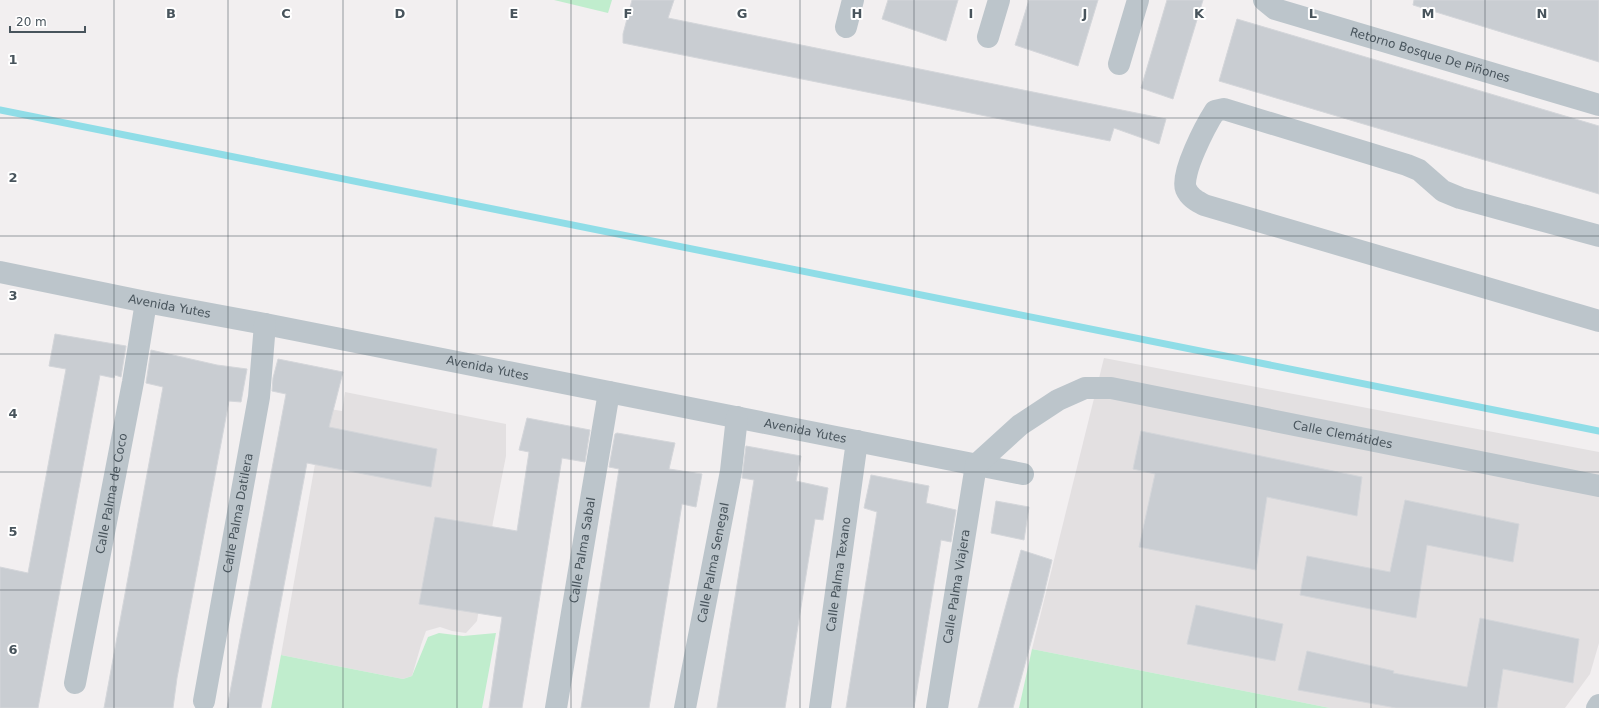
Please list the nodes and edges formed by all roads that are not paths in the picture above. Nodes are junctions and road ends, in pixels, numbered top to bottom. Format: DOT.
graph roads {
  1 [pos="854,0"];
  2 [pos="999,0"];
  3 [pos="1138,0"];
  4 [pos="1264,0"];
  5 [pos="846,27"];
  6 [pos="988,37"];
  7 [pos="1119,64"];
  8 [pos="1599,105"];
  9 [pos="1599,236"];
  10 [pos="0,272"];
  11 [pos="146,302"];
  12 [pos="1599,321"];
  13 [pos="265,324"];
  14 [pos="608,392"];
  15 [pos="737,417"];
  16 [pos="857,441"];
  17 [pos="976,465"];
  18 [pos="1023,474"];
  19 [pos="1599,486"];
  20 [pos="75,683"];
  21 [pos="204,701"];
  22 [pos="1599,705"];
  23 [pos="556,708"];
  24 [pos="685,708"];
  25 [pos="820,708"];
  26 [pos="937,708"];
  27 [pos="1597,708"];
  1 -- 5 [label="street"];
  2 -- 6 [label="street"];
  3 -- 7 [label="street"];
  4 -- 8 [label="street, Retorno Bosque De Piñones"];
  9 -- 12 [label="street"];
  10 -- 11 [label="street, Avenida Yutes"];
  11 -- 13 [label="street, Avenida Yutes"];
  11 -- 20 [label="street, Calle Palma de Coco"];
  13 -- 14 [label="street, Avenida Yutes"];
  13 -- 21 [label="street, Calle Palma Datilera"];
  14 -- 15 [label="street, Avenida Yutes"];
  14 -- 23 [label="street, Calle Palma Sabal"];
  15 -- 16 [label="street, Avenida Yutes"];
  15 -- 24 [label="street, Calle Palma Senegal"];
  16 -- 17 [label="street, Avenida Yutes"];
  16 -- 25 [label="street, Calle Palma Texano"];
  17 -- 18 [label="street, Avenida Yutes"];
  17 -- 19 [label="street, Calle Clemátides"];
  17 -- 26 [label="street, Calle Palma Viajera"];
  22 -- 27 [label="street"];
}
